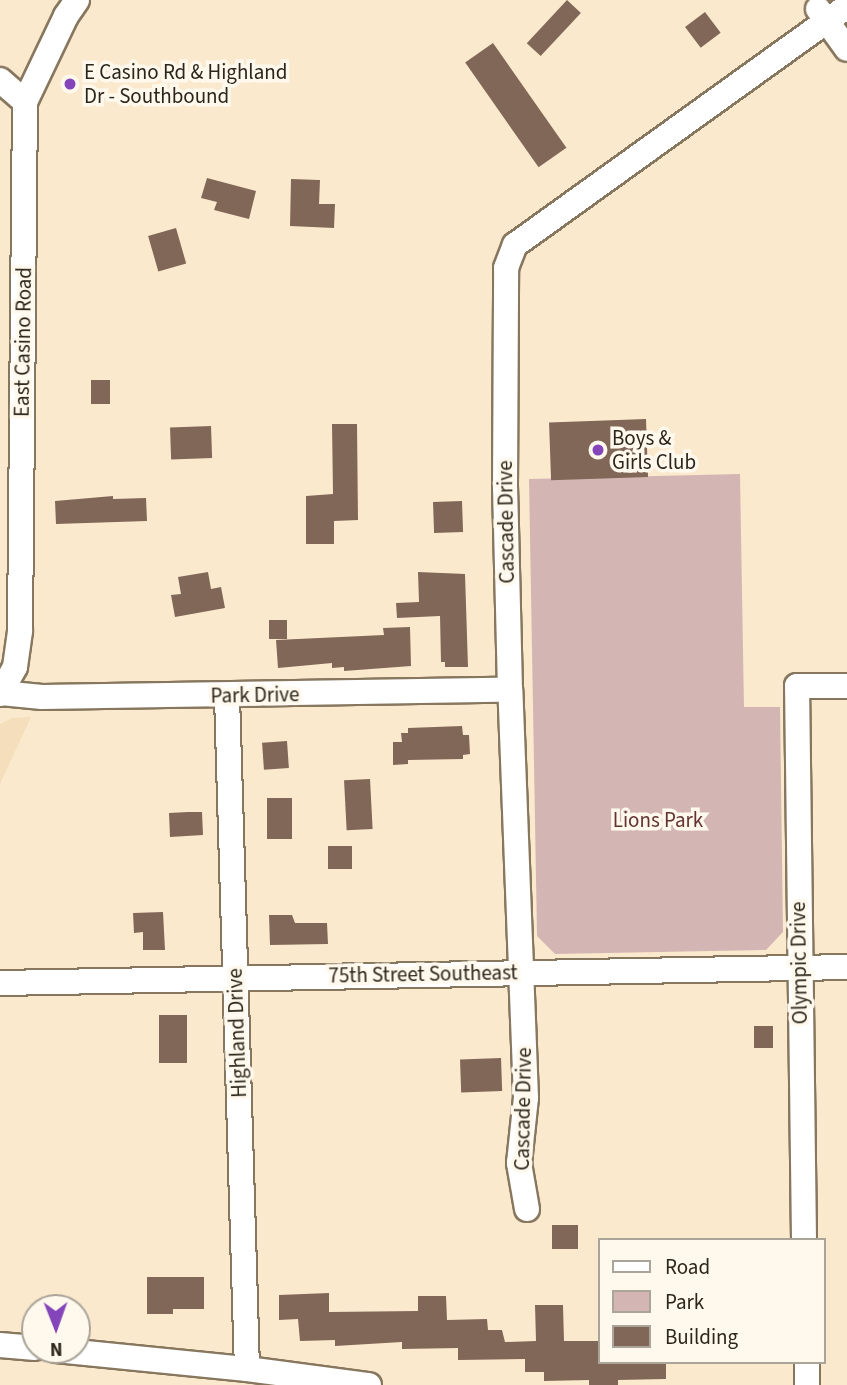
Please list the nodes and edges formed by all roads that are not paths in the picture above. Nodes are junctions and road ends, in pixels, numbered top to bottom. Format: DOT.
graph roads {
  1 [pos="77,0"];
  2 [pos="847,6"];
  3 [pos="818,9"];
  4 [pos="847,49"];
  5 [pos="0,80"];
  6 [pos="25,102"];
  7 [pos="847,686"];
  8 [pos="510,690"];
  9 [pos="0,693"];
  10 [pos="227,696"];
  11 [pos="847,967"];
  12 [pos="798,968"];
  13 [pos="520,972"];
  14 [pos="235,978"];
  15 [pos="0,983"];
  16 [pos="527,1209"];
  17 [pos="804,1238"];
  18 [pos="0,1345"];
  19 [pos="21,1347"];
  20 [pos="91,1353"];
  21 [pos="807,1364"];
  22 [pos="247,1369"];
  23 [pos="369,1385"];
  24 [pos="807,1385"];
  1 -- 6 [label="street, East Casino Road"];
  2 -- 3 [label="street, Cascade Drive"];
  3 -- 4 [label="street"];
  3 -- 8 [label="street, Cascade Drive"];
  5 -- 6 [label="street"];
  6 -- 9 [label="street, East Casino Road"];
  7 -- 12 [label="street, Olympic Drive"];
  8 -- 10 [label="street, Park Drive"];
  8 -- 13 [label="street, Cascade Drive"];
  9 -- 10 [label="street, Park Drive"];
  10 -- 14 [label="street, Highland Drive"];
  11 -- 12 [label="street, 75th Street Southeast"];
  12 -- 13 [label="street, 75th Street Southeast"];
  12 -- 17 [label="street, Olympic Drive"];
  13 -- 14 [label="street, 75th Street Southeast"];
  13 -- 16 [label="street, Cascade Drive"];
  14 -- 15 [label="street, 75th Street Southeast"];
  14 -- 22 [label="street, Highland Drive"];
  18 -- 19 [label="street"];
  20 -- 22 [label="street"];
  21 -- 24 [label="street"];
  22 -- 23 [label="street"];
}
